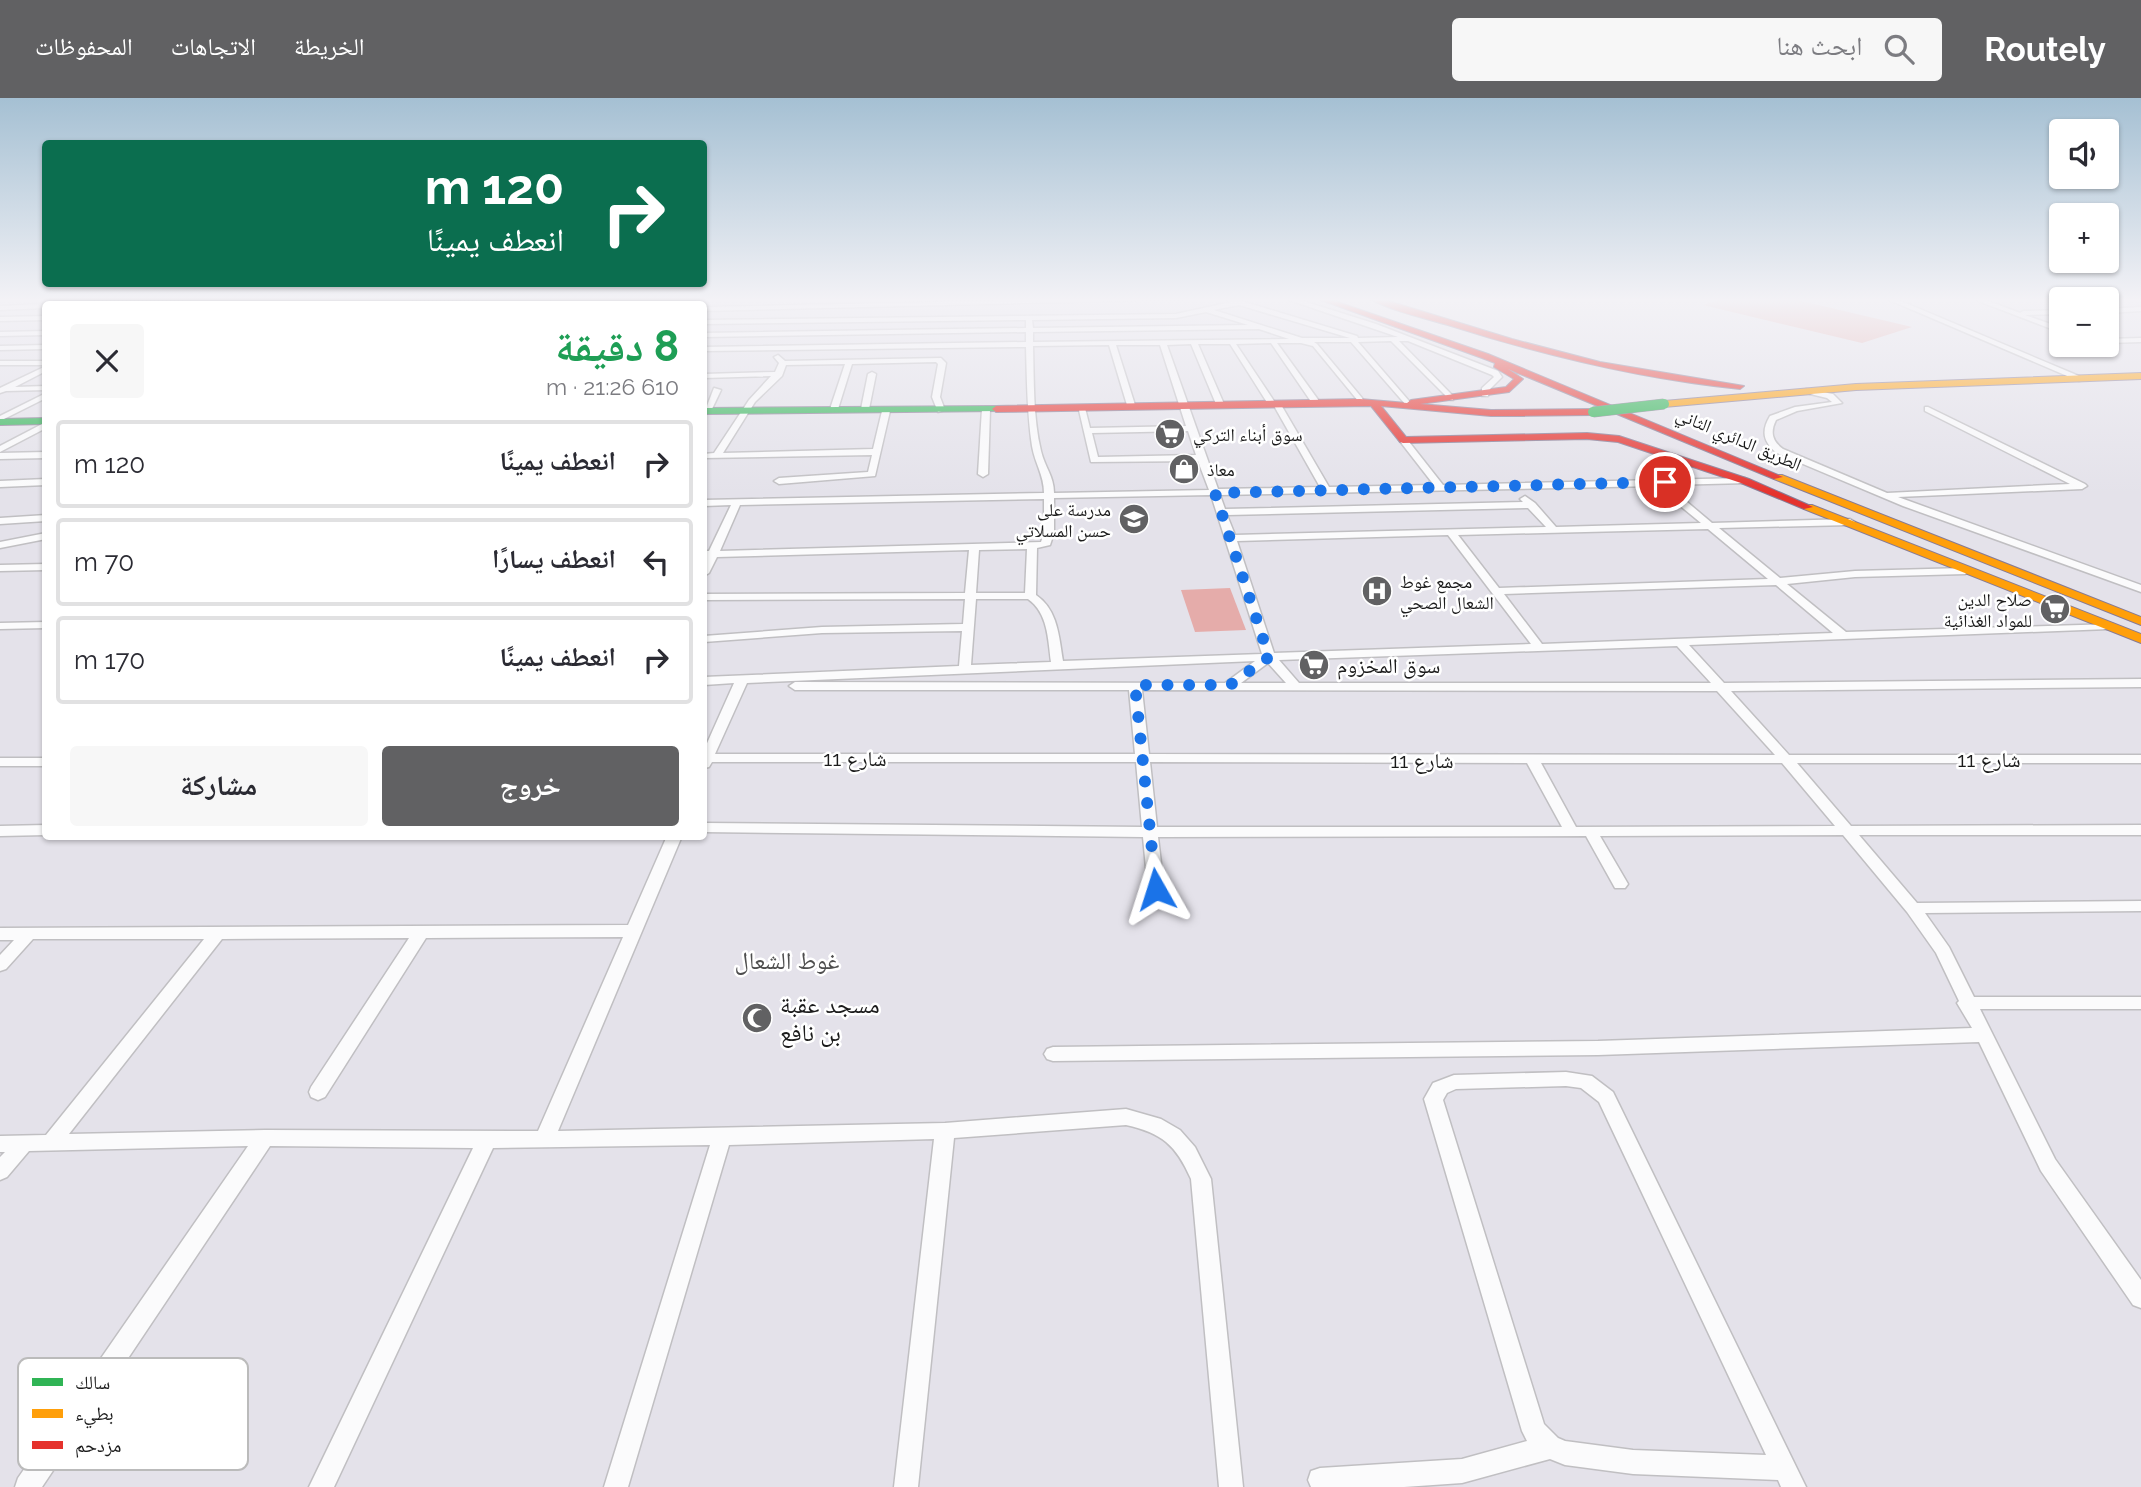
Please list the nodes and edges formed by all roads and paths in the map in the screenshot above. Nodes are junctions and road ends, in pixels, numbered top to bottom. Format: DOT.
graph roads {
  1 [pos="783,363"];
  2 [pos="849,363"];
  3 [pos="19,364"];
  4 [pos="942,364"];
  5 [pos="1031,364"];
  6 [pos="1118,364"];
  7 [pos="1169,364"];
  8 [pos="1203,364"];
  9 [pos="1247,364"];
  10 [pos="1289,364"];
  11 [pos="1332,364"];
  12 [pos="1374,364"];
  13 [pos="1417,364"];
  14 [pos="1470,364"];
  15 [pos="1494,364"];
  16 [pos="1508,364"];
  17 [pos="1530,364"];
  18 [pos="1595,364"];
  19 [pos="2046,364"];
  20 [pos="42,365"];
  21 [pos="42,367"];
  22 [pos="779,374"];
  23 [pos="872,374"];
  24 [pos="707,376"];
  25 [pos="2141,376"];
  26 [pos="2082,379"];
  27 [pos="42,388"];
  28 [pos="1833,389"];
  29 [pos="1,390"];
  30 [pos="717,390"];
  31 [pos="1809,391"];
  32 [pos="1485,394"];
  33 [pos="42,397"];
  34 [pos="1450,398"];
  35 [pos="1315,401"];
  36 [pos="1366,401"];
  37 [pos="1273,402"];
  38 [pos="1408,403"];
  39 [pos="1220,404"];
  40 [pos="1131,405"];
  41 [pos="1182,405"];
  42 [pos="707,406"];
  43 [pos="1033,408"];
  44 [pos="1081,408"];
  45 [pos="707,409"];
  46 [pos="747,409"];
  47 [pos="834,409"];
  48 [pos="864,409"];
  49 [pos="939,409"];
  50 [pos="986,409"];
  51 [pos="1928,409"];
  52 [pos="886,411"];
  53 [pos="1520,414"];
  54 [pos="0,423"];
  55 [pos="42,424"];
  56 [pos="42,426"];
  57 [pos="1190,428"];
  58 [pos="1087,431"];
  59 [pos="1403,440"];
  60 [pos="0,449"];
  61 [pos="877,452"];
  62 [pos="42,455"];
  63 [pos="717,455"];
  64 [pos="0,456"];
  65 [pos="707,456"];
  66 [pos="1201,457"];
  67 [pos="983,474"];
  68 [pos="779,481"];
  69 [pos="1745,481"];
  70 [pos="42,482"];
  71 [pos="1657,482"];
  72 [pos="0,484"];
  73 [pos="1439,485"];
  74 [pos="1512,486"];
  75 [pos="1326,489"];
  76 [pos="1215,493"];
  77 [pos="1885,495"];
  78 [pos="1050,496"];
  79 [pos="737,502"];
  80 [pos="707,503"];
  81 [pos="1532,505"];
  82 [pos="1222,512"];
  83 [pos="42,518"];
  84 [pos="0,521"];
  85 [pos="1850,522"];
  86 [pos="1715,527"];
  87 [pos="1555,531"];
  88 [pos="1451,533"];
  89 [pos="42,537"];
  90 [pos="1231,538"];
  91 [pos="0,545"];
  92 [pos="974,547"];
  93 [pos="1032,547"];
  94 [pos="708,554"];
  95 [pos="42,567"];
  96 [pos="0,568"];
  97 [pos="17,568"];
  98 [pos="1965,571"];
  99 [pos="0,579"];
  100 [pos="1776,582"];
  101 [pos="2141,589"];
  102 [pos="1496,591"];
  103 [pos="969,596"];
  104 [pos="1030,596"];
  105 [pos="707,597"];
  106 [pos="2141,608"];
  107 [pos="2141,621"];
  108 [pos="42,625"];
  109 [pos="0,626"];
  110 [pos="2109,626"];
  111 [pos="968,627"];
  112 [pos="1845,637"];
  113 [pos="707,639"];
  114 [pos="2141,639"];
  115 [pos="1680,642"];
  116 [pos="1539,647"];
  117 [pos="1269,657"];
  118 [pos="1058,664"];
  119 [pos="965,669"];
  120 [pos="781,679"];
  121 [pos="742,680"];
  122 [pos="707,681"];
  123 [pos="2141,683"];
  124 [pos="1135,685"];
  125 [pos="1230,685"];
  126 [pos="1722,687"];
  127 [pos="1297,688"];
  128 [pos="707,754"];
  129 [pos="1532,759"];
  130 [pos="1786,759"];
  131 [pos="2141,759"];
  132 [pos="707,760"];
  133 [pos="1142,760"];
  134 [pos="0,762"];
  135 [pos="42,762"];
  136 [pos="707,828"];
  137 [pos="42,830"];
  138 [pos="2141,830"];
  139 [pos="0,831"];
  140 [pos="1150,832"];
  141 [pos="1572,832"];
  142 [pos="1591,832"];
  143 [pos="1848,832"];
  144 [pos="673,840"];
  145 [pos="1620,884"];
  146 [pos="1156,889"];
  147 [pos="2141,906"];
  148 [pos="1913,908"];
  149 [pos="633,931"];
  150 [pos="420,933"];
  151 [pos="0,934"];
  152 [pos="29,934"];
  153 [pos="217,934"];
  154 [pos="0,965"];
  155 [pos="1966,1003"];
  156 [pos="2141,1003"];
  157 [pos="1981,1035"];
  158 [pos="1053,1054"];
  159 [pos="318,1092"];
  160 [pos="945,1131"];
  161 [pos="722,1137"];
  162 [pos="265,1138"];
  163 [pos="487,1140"];
  164 [pos="544,1140"];
  165 [pos="24,1143"];
  166 [pos="51,1143"];
  167 [pos="0,1144"];
  168 [pos="0,1171"];
  169 [pos="2141,1298"];
  170 [pos="115,1358"];
  171 [pos="1550,1447"];
  172 [pos="39,1470"];
  173 [pos="1790,1477"];
  174 [pos="1320,1480"];
  175 [pos="27,1487"];
  176 [pos="321,1487"];
  177 [pos="616,1487"];
  178 [pos="906,1487"];
  179 [pos="1231,1487"];
  1 -- 22 [label="street"];
  2 -- 47 [label="street"];
  3 -- 20 [label="street"];
  4 -- 49 [label="street"];
  5 -- 43 [label="street"];
  6 -- 40 [label="street"];
  7 -- 41 [label="street"];
  8 -- 39 [label="street"];
  9 -- 37 [label="street"];
  10 -- 35 [label="street"];
  11 -- 36 [label="street"];
  12 -- 38 [label="street"];
  13 -- 34 [label="street"];
  14 -- 32 [label="street"];
  15 -- 32 [label="main road"];
  16 -- 107 [label="main road, الطريق الدائري الثاني"];
  17 -- 106 [label="main road, الطريق الدائري الثاني"];
  18 -- 28 [label="main road"];
  19 -- 26 [label="street"];
  21 -- 29 [label="street"];
  22 -- 24 [label="street"];
  22 -- 46 [label="street"];
  23 -- 48 [label="street"];
  25 -- 26 [label="main road"];
  26 -- 28 [label="main road"];
  27 -- 29 [label="street"];
  28 -- 31 [label="main road"];
  30 -- 42 [label="street"];
  31 -- 53 [label="main road, bridge"];
  31 -- 77 [label="street"];
  32 -- 34 [label="main road"];
  33 -- 54 [label="street"];
  34 -- 38 [label="main road"];
  35 -- 36 [label="main road"];
  35 -- 37 [label="main road"];
  36 -- 37 [label="main road"];
  36 -- 38 [label="main road"];
  36 -- 53 [label="main road"];
  36 -- 59 [label="main road"];
  37 -- 39 [label="main road"];
  37 -- 41 [label="main road"];
  37 -- 75 [label="street"];
  38 -- 53 [label="main road"];
  39 -- 41 [label="main road"];
  40 -- 41 [label="main road"];
  40 -- 43 [label="main road"];
  41 -- 44 [label="main road"];
  41 -- 57 [label="street"];
  43 -- 44 [label="main road"];
  43 -- 49 [label="main road"];
  43 -- 50 [label="main road"];
  43 -- 78 [label="street"];
  44 -- 58 [label="street"];
  45 -- 46 [label="main road"];
  46 -- 47 [label="main road"];
  46 -- 52 [label="main road"];
  46 -- 63 [label="street"];
  47 -- 48 [label="main road"];
  48 -- 49 [label="main road"];
  49 -- 50 [label="main road"];
  49 -- 52 [label="main road"];
  50 -- 67 [label="street"];
  51 -- 77 [label="street"];
  52 -- 61 [label="street"];
  54 -- 55 [label="main road"];
  56 -- 60 [label="street"];
  57 -- 58 [label="street"];
  57 -- 66 [label="street"];
  58 -- 66 [label="street"];
  59 -- 69 [label="main road"];
  59 -- 73 [label="street"];
  61 -- 63 [label="street"];
  61 -- 68 [label="street"];
  62 -- 64 [label="street"];
  63 -- 65 [label="street"];
  66 -- 76 [label="street"];
  69 -- 71 [label="street"];
  69 -- 85 [label="main road"];
  70 -- 72 [label="street"];
  71 -- 74 [label="street"];
  71 -- 86 [label="street"];
  73 -- 74 [label="street"];
  73 -- 75 [label="street"];
  74 -- 81 [label="street"];
  75 -- 76 [label="street"];
  76 -- 78 [label="street"];
  76 -- 82 [label="street"];
  77 -- 101 [label="street"];
  78 -- 79 [label="street"];
  78 -- 93 [label="street"];
  79 -- 80 [label="street"];
  79 -- 94 [label="street"];
  81 -- 82 [label="street"];
  81 -- 87 [label="street"];
  82 -- 90 [label="street"];
  83 -- 84 [label="street"];
  85 -- 86 [label="street"];
  85 -- 98 [label="main road"];
  86 -- 87 [label="street"];
  86 -- 100 [label="street"];
  87 -- 88 [label="street"];
  88 -- 90 [label="street"];
  88 -- 102 [label="street"];
  89 -- 91 [label="street"];
  90 -- 117 [label="street"];
  92 -- 93 [label="street"];
  92 -- 94 [label="street"];
  92 -- 103 [label="street"];
  93 -- 104 [label="street"];
  95 -- 97 [label="street"];
  96 -- 97 [label="street"];
  97 -- 99 [label="street"];
  98 -- 100 [label="street"];
  98 -- 110 [label="main road"];
  100 -- 102 [label="street"];
  100 -- 112 [label="street"];
  102 -- 116 [label="street"];
  103 -- 104 [label="street"];
  103 -- 105 [label="street"];
  103 -- 111 [label="street"];
  104 -- 118 [label="street"];
  108 -- 109 [label="street"];
  110 -- 112 [label="street"];
  110 -- 114 [label="main road"];
  111 -- 113 [label="street"];
  111 -- 119 [label="street"];
  112 -- 115 [label="street"];
  115 -- 116 [label="street"];
  115 -- 126 [label="street"];
  116 -- 117 [label="street"];
  117 -- 118 [label="street"];
  117 -- 125 [label="street"];
  117 -- 127 [label="street"];
  118 -- 119 [label="street"];
  119 -- 120 [label="street"];
  120 -- 121 [label="street"];
  120 -- 124 [label="street"];
  121 -- 122 [label="street"];
  121 -- 128 [label="street"];
  123 -- 126 [label="street"];
  124 -- 125 [label="street"];
  124 -- 133 [label="street"];
  125 -- 127 [label="street"];
  126 -- 127 [label="street"];
  126 -- 130 [label="street"];
  129 -- 130 [label="street, شارع 11"];
  129 -- 133 [label="street, شارع 11"];
  129 -- 141 [label="street"];
  130 -- 131 [label="street, شارع 11"];
  130 -- 143 [label="street"];
  132 -- 133 [label="street, شارع 11"];
  133 -- 140 [label="street"];
  134 -- 135 [label="street"];
  136 -- 140 [label="street"];
  137 -- 139 [label="street"];
  138 -- 143 [label="street"];
  140 -- 141 [label="street"];
  140 -- 146 [label="street"];
  141 -- 142 [label="street"];
  142 -- 143 [label="street"];
  142 -- 145 [label="street"];
  143 -- 148 [label="street"];
  144 -- 149 [label="street"];
  147 -- 148 [label="street"];
  148 -- 155 [label="street"];
  149 -- 150 [label="street"];
  149 -- 164 [label="street"];
  150 -- 153 [label="street"];
  150 -- 159 [label="street"];
  151 -- 152 [label="street"];
  152 -- 153 [label="street"];
  152 -- 154 [label="street"];
  153 -- 166 [label="street"];
  155 -- 156 [label="street"];
  155 -- 157 [label="street"];
  157 -- 158 [label="street"];
  157 -- 169 [label="street"];
  160 -- 161 [label="street"];
  160 -- 178 [label="street"];
  160 -- 179 [label="street"];
  161 -- 164 [label="street"];
  161 -- 177 [label="street"];
  162 -- 163 [label="street"];
  162 -- 166 [label="street"];
  162 -- 170 [label="street"];
  163 -- 164 [label="street"];
  163 -- 176 [label="street"];
  165 -- 166 [label="street"];
  165 -- 167 [label="street"];
  165 -- 168 [label="street"];
  171 -- 173 [label="street"];
  171 -- 173 [label="street"];
  171 -- 174 [label="street"];
  172 -- 175 [label="street"];
}
